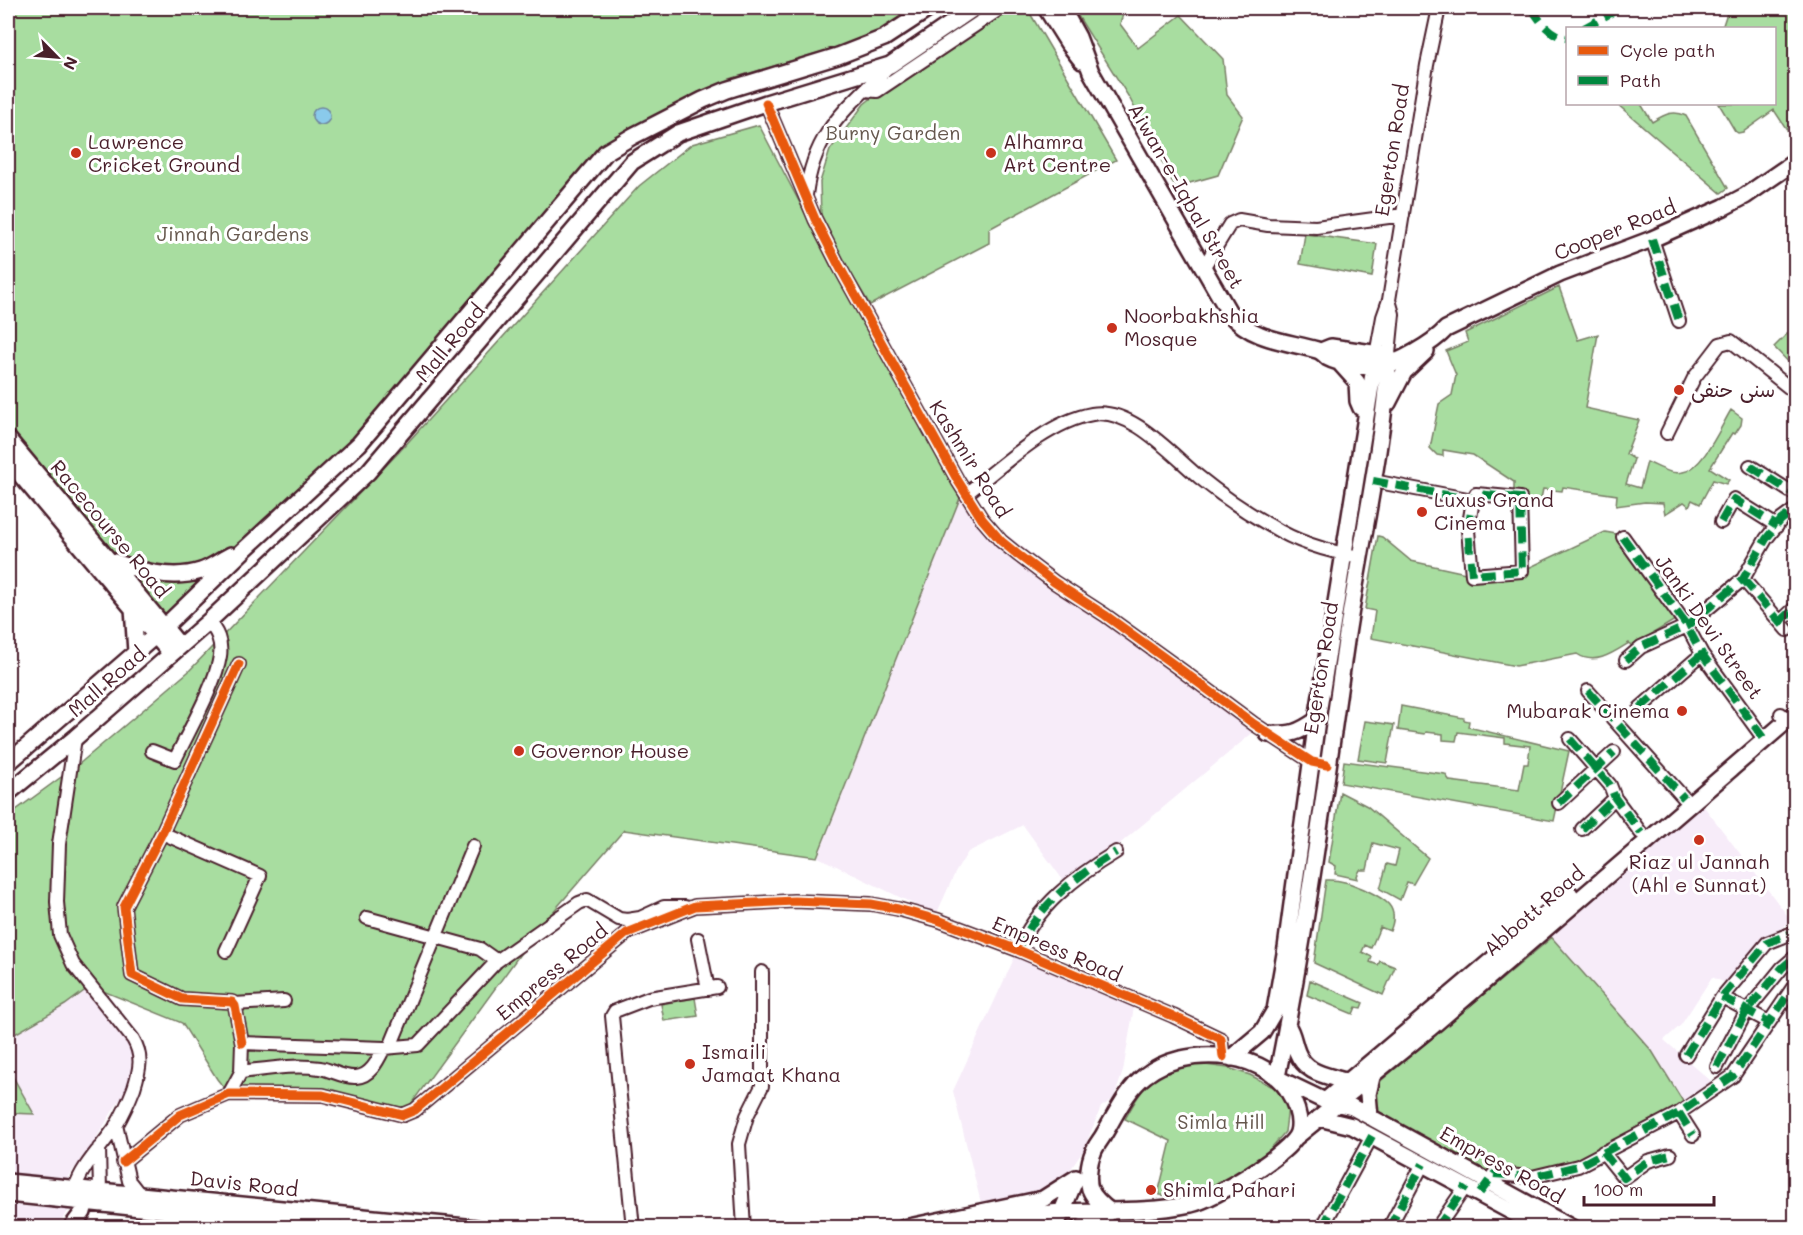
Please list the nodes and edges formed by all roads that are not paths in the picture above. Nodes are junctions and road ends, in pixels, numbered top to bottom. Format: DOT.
graph roads {
  1 [pos="930,8"];
  2 [pos="974,8"];
  3 [pos="1001,8"];
  4 [pos="1046,8"];
  5 [pos="1062,8"];
  6 [pos="1439,8"];
  7 [pos="890,65"];
  8 [pos="1091,72"];
  9 [pos="865,90"];
  10 [pos="766,103"];
  11 [pos="1796,161"];
  12 [pos="806,196"];
  13 [pos="1403,215"];
  14 [pos="1652,239"];
  15 [pos="1203,267"];
  16 [pos="1679,321"];
  17 [pos="1446,329"];
  18 [pos="1429,342"];
  19 [pos="1321,351"];
  20 [pos="1382,360"];
  21 [pos="1339,361"];
  22 [pos="1796,393"];
  23 [pos="1382,415"];
  24 [pos="1365,416"];
  25 [pos="1667,433"];
  26 [pos="8,439"];
  27 [pos="8,460"];
  28 [pos="1750,466"];
  29 [pos="1373,481"];
  30 [pos="966,494"];
  31 [pos="1796,495"];
  32 [pos="1473,500"];
  33 [pos="1796,509"];
  34 [pos="1721,522"];
  35 [pos="1777,526"];
  36 [pos="1623,537"];
  37 [pos="245,549"];
  38 [pos="1344,554"];
  39 [pos="1361,557"];
  40 [pos="108,560"];
  41 [pos="1743,579"];
  42 [pos="133,608"];
  43 [pos="1796,608"];
  44 [pos="208,622"];
  45 [pos="1687,626"];
  46 [pos="160,631"];
  47 [pos="176,650"];
  48 [pos="136,652"];
  49 [pos="1702,654"];
  50 [pos="1626,660"];
  51 [pos="239,664"];
  52 [pos="1588,691"];
  53 [pos="1796,702"];
  54 [pos="1640,708"];
  55 [pos="1790,718"];
  56 [pos="1317,720"];
  57 [pos="1268,734"];
  58 [pos="1761,735"];
  59 [pos="75,738"];
  60 [pos="1570,739"];
  61 [pos="153,751"];
  62 [pos="1614,752"];
  63 [pos="8,763"];
  64 [pos="1320,764"];
  65 [pos="1596,769"];
  66 [pos="8,793"];
  67 [pos="1615,798"];
  68 [pos="1684,798"];
  69 [pos="1558,803"];
  70 [pos="1582,829"];
  71 [pos="162,833"];
  72 [pos="1641,833"];
  73 [pos="473,846"];
  74 [pos="1116,852"];
  75 [pos="1614,863"];
  76 [pos="695,906"];
  77 [pos="367,918"];
  78 [pos="1543,923"];
  79 [pos="1795,933"];
  80 [pos="437,936"];
  81 [pos="698,939"];
  82 [pos="1018,950"];
  83 [pos="226,951"];
  84 [pos="1796,956"];
  85 [pos="497,961"];
  86 [pos="762,972"];
  87 [pos="1796,983"];
  88 [pos="1722,997"];
  89 [pos="285,1001"];
  90 [pos="234,1004"];
  91 [pos="1746,1012"];
  92 [pos="1769,1022"];
  93 [pos="1287,1026"];
  94 [pos="242,1043"];
  95 [pos="1728,1045"];
  96 [pos="387,1048"];
  97 [pos="1686,1055"];
  98 [pos="1747,1055"];
  99 [pos="1227,1058"];
  100 [pos="1718,1067"];
  101 [pos="241,1072"];
  102 [pos="1372,1077"];
  103 [pos="1278,1079"];
  104 [pos="229,1094"];
  105 [pos="1341,1097"];
  106 [pos="1679,1113"];
  107 [pos="1370,1117"];
  108 [pos="1319,1118"];
  109 [pos="116,1125"];
  110 [pos="1693,1135"];
  111 [pos="1372,1136"];
  112 [pos="1296,1137"];
  113 [pos="99,1148"];
  114 [pos="1604,1152"];
  115 [pos="1092,1154"];
  116 [pos="1670,1155"];
  117 [pos="123,1162"];
  118 [pos="1423,1164"];
  119 [pos="1076,1178"];
  120 [pos="8,1182"];
  121 [pos="1466,1186"];
  122 [pos="1484,1188"];
  123 [pos="87,1192"];
  124 [pos="8,1194"];
  125 [pos="140,1195"];
  126 [pos="1043,1199"];
  127 [pos="1061,1212"];
  128 [pos="1111,1212"];
  129 [pos="187,1221"];
  130 [pos="1531,1225"];
  131 [pos="71,1227"];
  132 [pos="329,1227"];
  133 [pos="476,1227"];
  134 [pos="633,1227"];
  135 [pos="744,1227"];
  136 [pos="904,1227"];
  137 [pos="975,1227"];
  138 [pos="1055,1227"];
  139 [pos="1069,1227"];
  140 [pos="1080,1227"];
  141 [pos="1322,1227"];
  142 [pos="1389,1227"];
  143 [pos="1437,1227"];
  144 [pos="1572,1227"];
  1 -- 37 [label="main road, Mall Road"];
  2 -- 7 [label="main road, Mall Road"];
  3 -- 9 [label="street"];
  4 -- 8 [label="main road"];
  5 -- 8 [label="main road, Aiwan-e-Iqbal Street"];
  6 -- 13 [label="street, Egerton Road"];
  7 -- 9 [label="street"];
  7 -- 10 [label="main road, Mall Road"];
  8 -- 15 [label="main road, Aiwan-e-Iqbal Street"];
  9 -- 12 [label="street"];
  10 -- 12 [label="street, Kashmir Road"];
  10 -- 44 [label="main road, Mall Road"];
  11 -- 14 [label="main road, Cooper Road"];
  12 -- 30 [label="street, Kashmir Road"];
  13 -- 15 [label="street"];
  13 -- 20 [label="street, Egerton Road"];
  14 -- 16 [label="street"];
  14 -- 17 [label="main road, Cooper Road"];
  15 -- 19 [label="main road, Aiwan-e-Iqbal Street"];
  17 -- 18 [label="main road, Cooper Road"];
  17 -- 20 [label="main road, Cooper Road"];
  18 -- 20 [label="main road, Cooper Road"];
  18 -- 23 [label="main road"];
  19 -- 20 [label="main road, Aiwan-e-Iqbal Street"];
  19 -- 21 [label="main road, Aiwan-e-Iqbal Street"];
  20 -- 21 [label="main road, Aiwan-e-Iqbal Street"];
  20 -- 23 [label="main road, Egerton Road"];
  20 -- 24 [label="main road, Egerton Road"];
  21 -- 24 [label="main road"];
  22 -- 25 [label="street"];
  23 -- 29 [label="main road, Egerton Road"];
  24 -- 38 [label="main road, Egerton Road"];
  26 -- 40 [label="main road, Racecourse Road"];
  27 -- 42 [label="main road, Racecourse Road"];
  28 -- 31 [label="street"];
  29 -- 32 [label="street"];
  29 -- 39 [label="main road, Egerton Road"];
  30 -- 38 [label="street"];
  30 -- 57 [label="street, Kashmir Road"];
  32 -- 32 [label="street"];
  33 -- 35 [label="street"];
  34 -- 35 [label="street"];
  35 -- 41 [label="street"];
  36 -- 45 [label="street, Janki Devi Street"];
  37 -- 40 [label="main road"];
  37 -- 46 [label="main road, Mall Road"];
  38 -- 39 [label="street"];
  38 -- 56 [label="main road, Egerton Road"];
  39 -- 64 [label="main road, Egerton Road"];
  40 -- 46 [label="main road, Racecourse Road"];
  41 -- 43 [label="street"];
  41 -- 45 [label="street"];
  42 -- 46 [label="main road, Racecourse Road"];
  42 -- 48 [label="main road"];
  44 -- 47 [label="main road, Mall Road"];
  44 -- 61 [label="street"];
  45 -- 49 [label="street, Janki Devi Street"];
  45 -- 50 [label="street"];
  46 -- 47 [label="main road, Racecourse Road"];
  46 -- 48 [label="main road, Mall Road"];
  47 -- 59 [label="main road, Mall Road"];
  48 -- 63 [label="main road, Mall Road"];
  49 -- 54 [label="street"];
  49 -- 58 [label="street, Janki Devi Street"];
  51 -- 71 [label="street"];
  52 -- 68 [label="street"];
  53 -- 55 [label="main road, Abbott Road"];
  55 -- 58 [label="main road, Abbott Road"];
  56 -- 57 [label="main road"];
  56 -- 64 [label="main road, Egerton Road"];
  57 -- 64 [label="street, Kashmir Road"];
  58 -- 68 [label="main road, Abbott Road"];
  58 -- 75 [label="main road, Abbott Road"];
  59 -- 66 [label="main road, Mall Road"];
  59 -- 109 [label="street"];
  60 -- 65 [label="street"];
  62 -- 65 [label="street"];
  64 -- 93 [label="main road, Egerton Road"];
  64 -- 99 [label="main road, Egerton Road"];
  65 -- 67 [label="street"];
  65 -- 69 [label="street"];
  67 -- 70 [label="street"];
  67 -- 72 [label="street"];
  68 -- 72 [label="main road, Abbott Road"];
  71 -- 83 [label="street"];
  71 -- 90 [label="street"];
  72 -- 75 [label="main road, Abbott Road"];
  73 -- 80 [label="street"];
  74 -- 82 [label="street"];
  75 -- 78 [label="main road, Abbott Road"];
  76 -- 82 [label="street, Empress Road"];
  76 -- 85 [label="street"];
  76 -- 104 [label="street, Empress Road"];
  77 -- 80 [label="street"];
  78 -- 102 [label="main road, Abbott Road"];
  78 -- 105 [label="main road, Abbott Road"];
  79 -- 88 [label="street"];
  80 -- 85 [label="street"];
  80 -- 96 [label="street"];
  81 -- 134 [label="street"];
  82 -- 99 [label="street, Empress Road"];
  84 -- 91 [label="street"];
  85 -- 96 [label="street"];
  86 -- 135 [label="street"];
  87 -- 92 [label="street"];
  88 -- 91 [label="street"];
  88 -- 97 [label="street"];
  89 -- 90 [label="street"];
  90 -- 94 [label="street"];
  91 -- 92 [label="street"];
  91 -- 95 [label="street"];
  92 -- 98 [label="street"];
  93 -- 103 [label="main road, Egerton Road"];
  93 -- 105 [label="main road"];
  94 -- 96 [label="street"];
  94 -- 101 [label="street"];
  95 -- 98 [label="street"];
  95 -- 100 [label="street"];
  96 -- 101 [label="street"];
  98 -- 106 [label="street"];
  99 -- 103 [label="main road"];
  99 -- 115 [label="main road"];
  101 -- 104 [label="street"];
  102 -- 105 [label="main road, Abbott Road"];
  102 -- 107 [label="main road"];
  103 -- 105 [label="main road, Empress Road"];
  103 -- 112 [label="main road"];
  104 -- 117 [label="street, Empress Road"];
  105 -- 107 [label="main road, Empress Road"];
  105 -- 108 [label="main road, Abbott Road"];
  106 -- 110 [label="street"];
  106 -- 114 [label="street"];
  107 -- 122 [label="main road, Empress Road"];
  108 -- 111 [label="main road, Empress Road"];
  108 -- 112 [label="main road, Abbott Road"];
  109 -- 113 [label="street"];
  109 -- 117 [label="street"];
  111 -- 118 [label="main road, Empress Road"];
  111 -- 141 [label="street"];
  112 -- 128 [label="main road"];
  113 -- 123 [label="street"];
  113 -- 123 [label="street"];
  114 -- 116 [label="street"];
  114 -- 122 [label="street"];
  115 -- 119 [label="main road"];
  115 -- 128 [label="main road"];
  117 -- 125 [label="street"];
  118 -- 121 [label="main road, Empress Road"];
  118 -- 142 [label="street"];
  119 -- 126 [label="main road"];
  119 -- 127 [label="main road"];
  120 -- 123 [label="main road, Davis Road"];
  121 -- 122 [label="main road, Empress Road"];
  121 -- 143 [label="street"];
  122 -- 130 [label="main road, Empress Road"];
  122 -- 144 [label="main road, Empress Road"];
  123 -- 124 [label="main road, Davis Road"];
  123 -- 125 [label="main road, Davis Road"];
  123 -- 129 [label="main road, Davis Road"];
  123 -- 131 [label="main road"];
  125 -- 133 [label="main road, Davis Road"];
  126 -- 127 [label="main road"];
  126 -- 136 [label="main road"];
  127 -- 128 [label="main road"];
  127 -- 137 [label="main road"];
  127 -- 138 [label="main road"];
  127 -- 139 [label="main road"];
  128 -- 140 [label="main road"];
  129 -- 132 [label="main road, Davis Road"];
}
